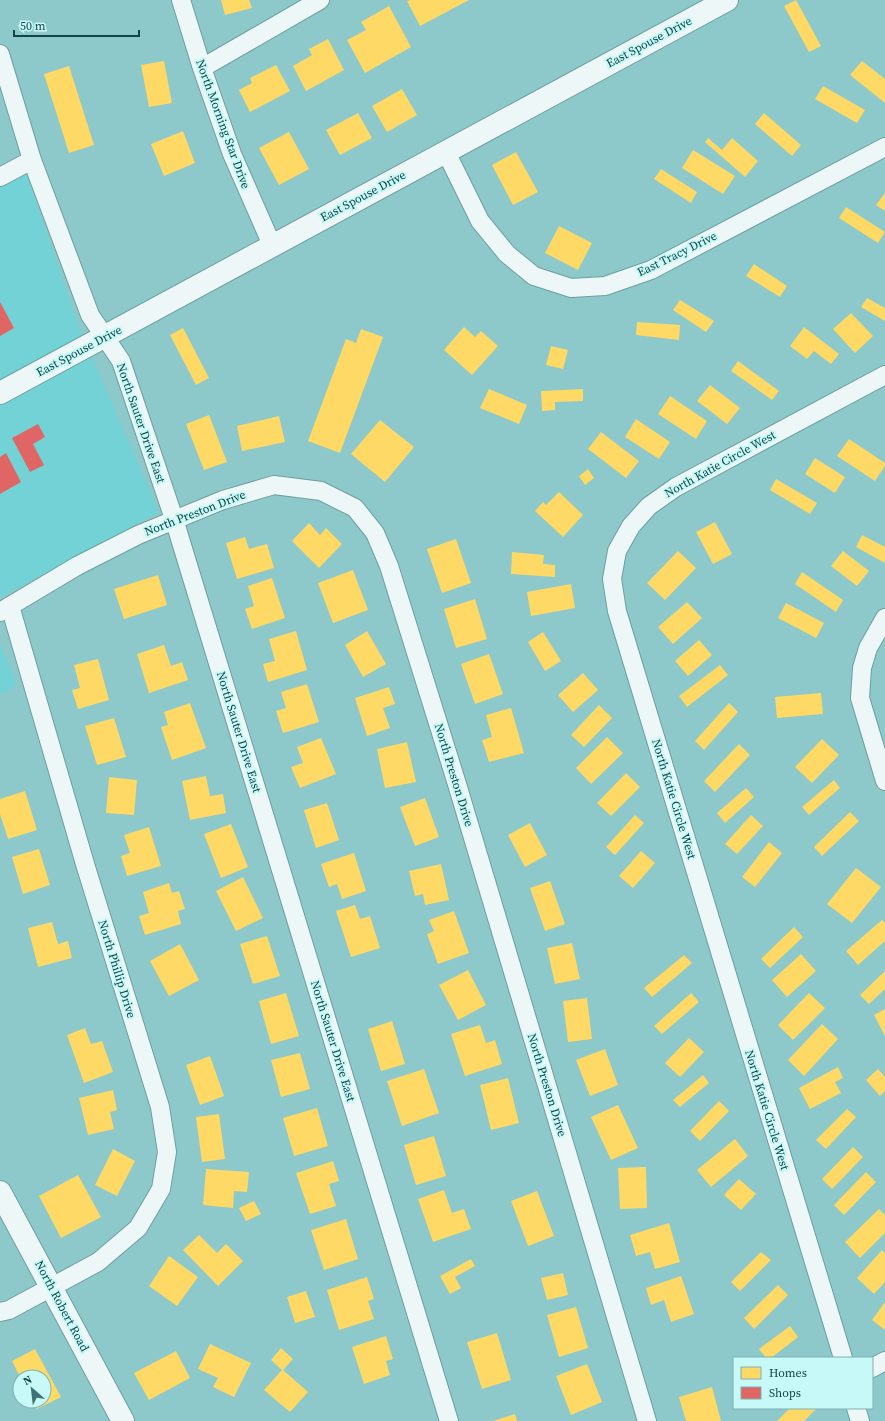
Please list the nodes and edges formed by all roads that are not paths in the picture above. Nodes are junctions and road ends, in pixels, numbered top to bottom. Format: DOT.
graph roads {
  1 [pos="181,0"];
  2 [pos="320,0"];
  3 [pos="727,0"];
  4 [pos="0,54"];
  5 [pos="202,68"];
  6 [pos="885,146"];
  7 [pos="446,152"];
  8 [pos="32,160"];
  9 [pos="0,177"];
  10 [pos="272,245"];
  11 [pos="104,337"];
  12 [pos="885,375"];
  13 [pos="0,393"];
  14 [pos="174,519"];
  15 [pos="5,609"];
  16 [pos="885,618"];
  17 [pos="885,781"];
  18 [pos="0,1192"];
  19 [pos="52,1287"];
  20 [pos="0,1312"];
  21 [pos="843,1357"];
  22 [pos="885,1361"];
  23 [pos="873,1367"];
  24 [pos="856,1409"];
  25 [pos="123,1421"];
  26 [pos="449,1421"];
  27 [pos="647,1421"];
  28 [pos="860,1421"];
  1 -- 5 [label="street, North Morning Star Drive"];
  2 -- 5 [label="street"];
  3 -- 7 [label="street, East Spouse Drive"];
  4 -- 8 [label="street, North Sauter Drive East"];
  5 -- 10 [label="street, North Morning Star Drive"];
  6 -- 7 [label="street, East Tracy Drive"];
  7 -- 10 [label="street, East Spouse Drive"];
  8 -- 9 [label="street"];
  8 -- 11 [label="street, North Sauter Drive East"];
  10 -- 11 [label="street, East Spouse Drive"];
  11 -- 13 [label="street, East Spouse Drive"];
  11 -- 14 [label="street, North Sauter Drive East"];
  12 -- 21 [label="street, North Katie Circle West"];
  14 -- 15 [label="street, North Preston Drive"];
  14 -- 26 [label="street, North Sauter Drive East"];
  14 -- 27 [label="street, North Preston Drive"];
  15 -- 19 [label="street, North Phillip Drive"];
  16 -- 17 [label="street"];
  18 -- 19 [label="street, North Robert Road"];
  19 -- 20 [label="street, North Phillip Drive"];
  19 -- 25 [label="street, North Robert Road"];
  22 -- 23 [label="street"];
  24 -- 28 [label="street"];
}
